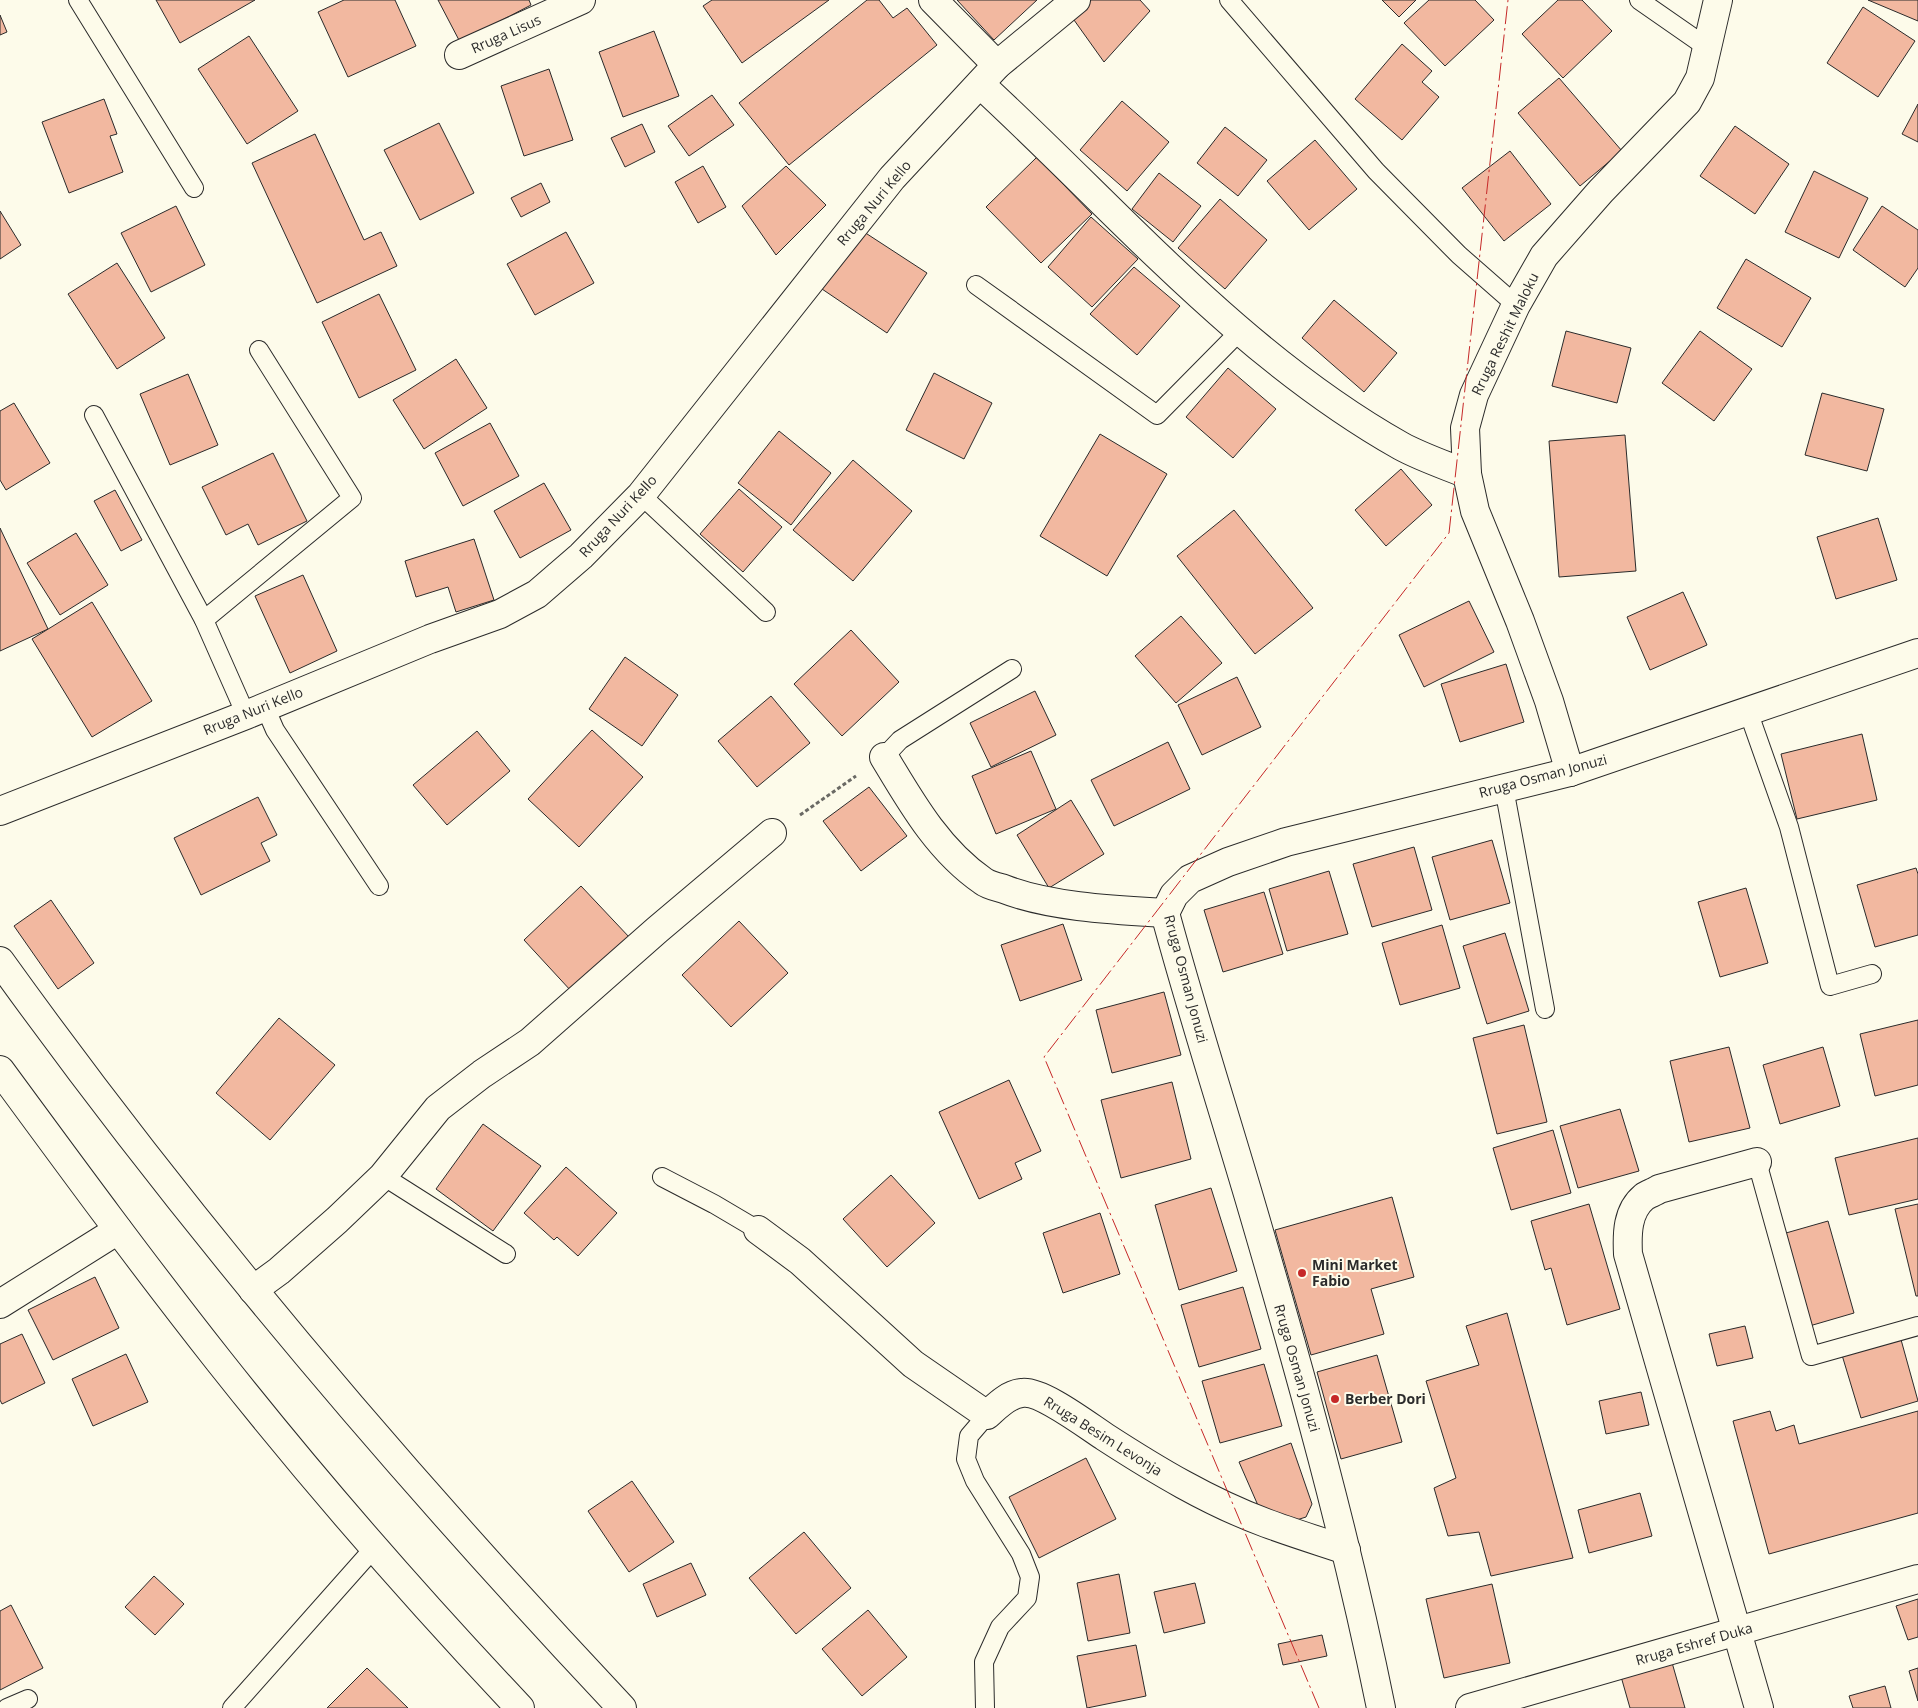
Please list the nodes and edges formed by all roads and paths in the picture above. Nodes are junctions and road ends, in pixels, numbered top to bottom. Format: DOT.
graph roads {
  1 [pos="78,0"];
  2 [pos="581,0"];
  3 [pos="932,0"];
  4 [pos="1076,0"];
  5 [pos="1229,0"];
  6 [pos="1640,0"];
  7 [pos="1718,0"];
  8 [pos="1708,48"];
  9 [pos="459,55"];
  10 [pos="988,74"];
  11 [pos="194,188"];
  12 [pos="976,285"];
  13 [pos="1516,305"];
  14 [pos="1240,331"];
  15 [pos="259,350"];
  16 [pos="94,415"];
  17 [pos="1467,474"];
  18 [pos="641,495"];
  19 [pos="766,612"];
  20 [pos="204,620"];
  21 [pos="1918,653"];
  22 [pos="1012,669"];
  23 [pos="1748,710"];
  24 [pos="255,711"];
  25 [pos="884,757"];
  26 [pos="1570,772"];
  27 [pos="1504,788"];
  28 [pos="0,811"];
  29 [pos="772,833"];
  30 [pos="380,886"];
  31 [pos="1165,913"];
  32 [pos="0,960"];
  33 [pos="1872,974"];
  34 [pos="1545,1009"];
  35 [pos="0,1070"];
  36 [pos="1757,1162"];
  37 [pos="383,1176"];
  38 [pos="662,1177"];
  39 [pos="118,1230"];
  40 [pos="758,1230"];
  41 [pos="506,1254"];
  42 [pos="253,1290"];
  43 [pos="0,1304"];
  44 [pos="1918,1326"];
  45 [pos="987,1415"];
  46 [pos="374,1548"];
  47 [pos="1346,1550"];
  48 [pos="1918,1579"];
  49 [pos="1737,1632"];
  50 [pos="28,1699"];
  51 [pos="7,1708"];
  52 [pos="232,1708"];
  53 [pos="520,1708"];
  54 [pos="622,1708"];
  55 [pos="985,1708"];
  56 [pos="1381,1708"];
  57 [pos="1470,1708"];
  58 [pos="1759,1708"];
  1 -- 11 [label="lane"];
  2 -- 9 [label="street, Rruga Lisus"];
  3 -- 10 [label="street"];
  4 -- 10 [label="street, Rruga Nuri Kello"];
  5 -- 13 [label="lane"];
  6 -- 8 [label="lane"];
  7 -- 8 [label="street, Rruga Reshit Maloku"];
  8 -- 13 [label="street, Rruga Reshit Maloku"];
  10 -- 14 [label="street"];
  10 -- 18 [label="street, Rruga Nuri Kello"];
  12 -- 14 [label="lane"];
  13 -- 17 [label="street, Rruga Reshit Maloku"];
  14 -- 17 [label="street"];
  15 -- 20 [label="lane"];
  16 -- 20 [label="lane"];
  17 -- 26 [label="street, Rruga Reshit Maloku"];
  18 -- 19 [label="lane"];
  18 -- 24 [label="street, Rruga Nuri Kello"];
  20 -- 24 [label="lane"];
  21 -- 23 [label="street, Rruga Osman Jonuzi"];
  22 -- 25 [label="lane"];
  23 -- 26 [label="street, Rruga Osman Jonuzi"];
  23 -- 33 [label="lane"];
  24 -- 28 [label="street, Rruga Nuri Kello"];
  24 -- 30 [label="lane"];
  25 -- 29 [label="path"];
  25 -- 31 [label="street"];
  26 -- 27 [label="street, Rruga Osman Jonuzi"];
  27 -- 31 [label="street, Rruga Osman Jonuzi"];
  27 -- 34 [label="lane"];
  29 -- 37 [label="street"];
  31 -- 47 [label="street, Rruga Osman Jonuzi"];
  32 -- 42 [label="street"];
  35 -- 39 [label="street"];
  36 -- 44 [label="lane"];
  36 -- 49 [label="street"];
  37 -- 41 [label="lane"];
  37 -- 42 [label="street"];
  38 -- 40 [label="lane"];
  39 -- 43 [label="street"];
  39 -- 46 [label="street"];
  40 -- 45 [label="street"];
  42 -- 54 [label="street"];
  45 -- 47 [label="street, Rruga Besim Levonja"];
  45 -- 55 [label="lane"];
  46 -- 52 [label="lane"];
  46 -- 53 [label="street"];
  47 -- 56 [label="street, Rruga Osman Jonuzi"];
  48 -- 49 [label="street, Rruga Eshref Duka"];
  49 -- 57 [label="street, Rruga Eshref Duka"];
  49 -- 58 [label="street"];
  50 -- 51 [label="lane"];
}
